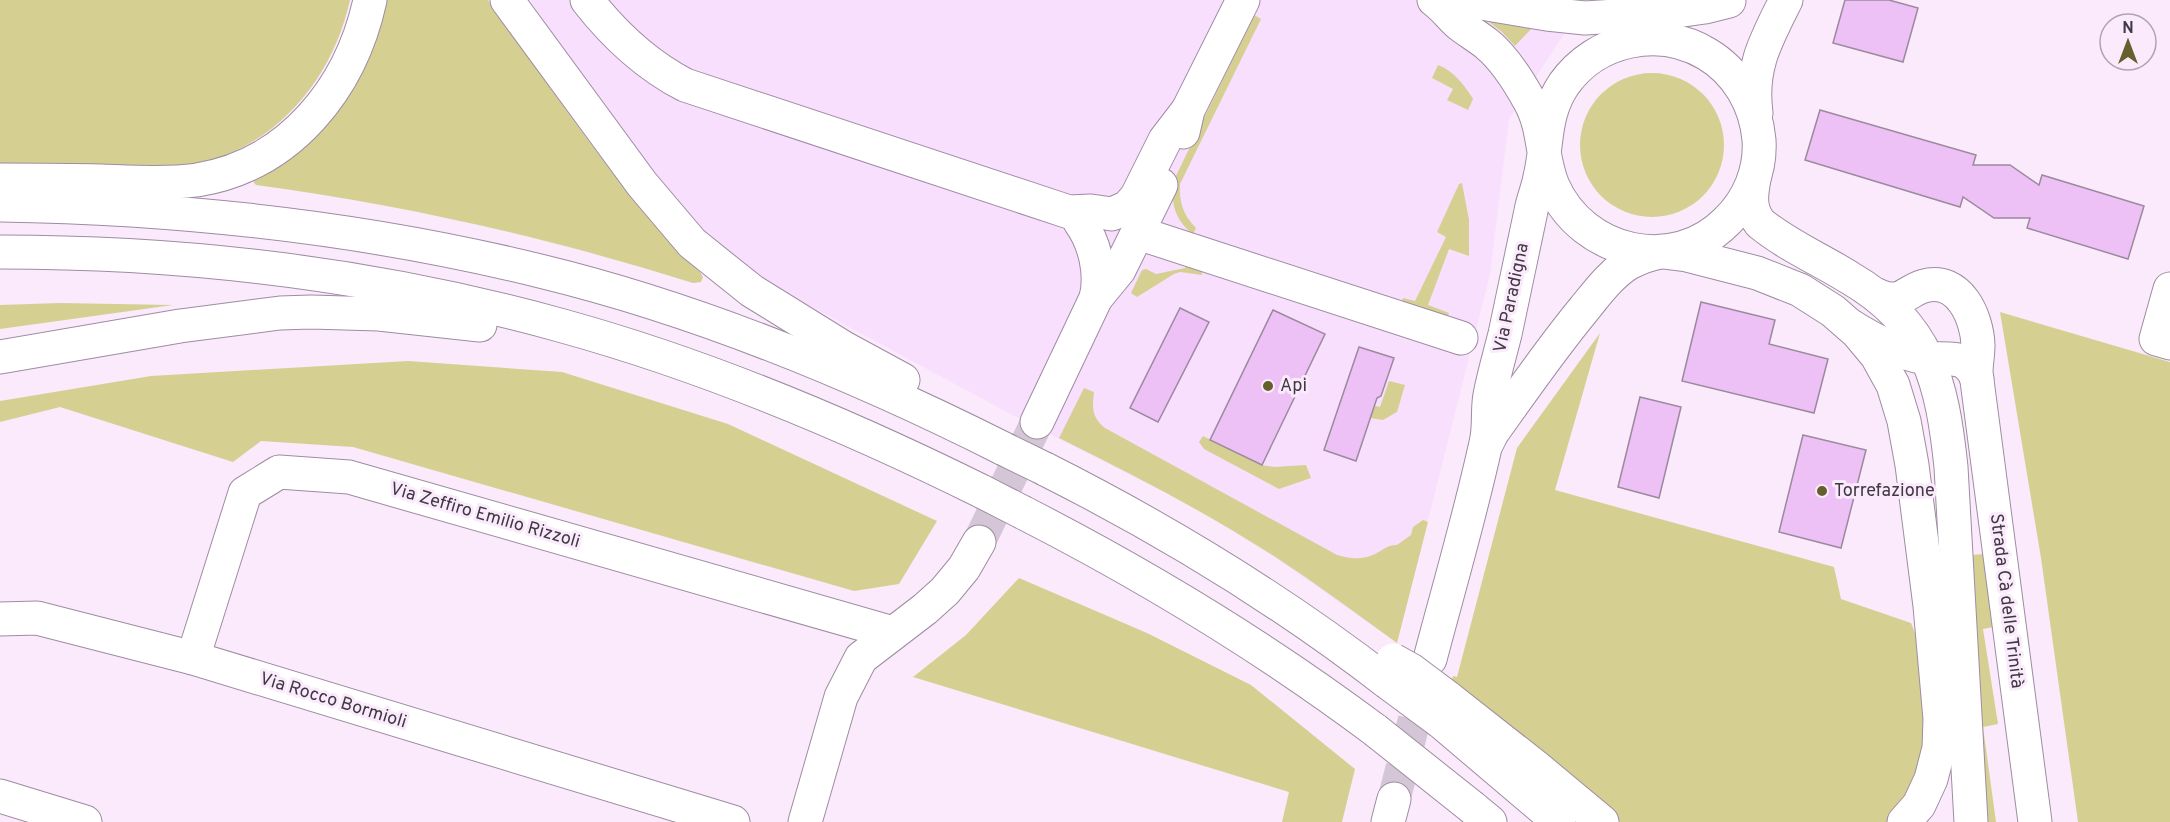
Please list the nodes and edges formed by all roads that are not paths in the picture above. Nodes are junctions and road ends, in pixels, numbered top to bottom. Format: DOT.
graph roads {
  1 [pos="370,0"];
  2 [pos="507,0"];
  3 [pos="587,0"];
  4 [pos="1243,0"];
  5 [pos="1434,0"];
  6 [pos="1440,0"];
  7 [pos="1786,0"];
  8 [pos="1730,1"];
  9 [pos="1623,42"];
  10 [pos="1188,110"];
  11 [pos="1757,127"];
  12 [pos="1545,149"];
  13 [pos="1754,179"];
  14 [pos="0,180"];
  15 [pos="0,205"];
  16 [pos="1075,217"];
  17 [pos="1135,237"];
  18 [pos="0,252"];
  19 [pos="1663,252"];
  20 [pos="2170,289"];
  21 [pos="1877,295"];
  22 [pos="1096,298"];
  23 [pos="1847,322"];
  24 [pos="1461,338"];
  25 [pos="2170,344"];
  26 [pos="632,347"];
  27 [pos="0,357"];
  28 [pos="1928,359"];
  29 [pos="1977,379"];
  30 [pos="1037,422"];
  31 [pos="1485,447"];
  32 [pos="1019,456"];
  33 [pos="979,542"];
  34 [pos="0,620"];
  35 [pos="893,633"];
  36 [pos="193,658"];
  37 [pos="1430,659"];
  38 [pos="1444,710"];
  39 [pos="0,796"];
  40 [pos="660,812"];
  41 [pos="1483,817"];
  42 [pos="86,822"];
  43 [pos="733,822"];
  44 [pos="806,822"];
  45 [pos="1559,822"];
  46 [pos="1602,822"];
  47 [pos="1904,822"];
  48 [pos="1971,822"];
  49 [pos="2035,822"];
  1 -- 14 [label="main road"];
  2 -- 32 [label="main road"];
  3 -- 16 [label="main road"];
  4 -- 10 [label="main road"];
  5 -- 12 [label="main road"];
  6 -- 8 [label="main road"];
  7 -- 11 [label="main road, Via Paradigna"];
  8 -- 9 [label="main road, Via Paradigna"];
  9 -- 11 [label="main road, Via Paradigna"];
  9 -- 12 [label="main road, Via Paradigna"];
  10 -- 16 [label="main road"];
  10 -- 17 [label="main road"];
  11 -- 13 [label="main road, Via Paradigna"];
  12 -- 19 [label="main road, Via Paradigna"];
  12 -- 31 [label="main road, Via Paradigna"];
  13 -- 19 [label="main road, Via Paradigna"];
  13 -- 21 [label="main road"];
  15 -- 32 [label="main road"];
  16 -- 17 [label="main road"];
  16 -- 22 [label="main road"];
  17 -- 22 [label="main road"];
  17 -- 24 [label="main road"];
  18 -- 26 [label="main road"];
  19 -- 23 [label="main road"];
  19 -- 31 [label="main road, Via Paradigna"];
  20 -- 25 [label="main road"];
  21 -- 28 [label="main road"];
  21 -- 29 [label="main road, Strada Cà delle Trinità"];
  22 -- 30 [label="main road"];
  23 -- 28 [label="main road"];
  23 -- 47 [label="main road"];
  26 -- 27 [label="main road"];
  26 -- 41 [label="main road, bridge"];
  28 -- 29 [label="main road"];
  28 -- 48 [label="main road"];
  29 -- 49 [label="main road, Strada Cà delle Trinità"];
  31 -- 37 [label="main road, Via Paradigna"];
  32 -- 38 [label="main road, bridge"];
  33 -- 35 [label="main road"];
  34 -- 36 [label="main road, Via Rocco Bormioli"];
  35 -- 36 [label="main road, Via Zeffiro Emilio Rizzoli"];
  35 -- 44 [label="main road"];
  36 -- 40 [label="main road, Via Rocco Bormioli"];
  38 -- 45 [label="main road"];
  38 -- 46 [label="main road"];
  39 -- 42 [label="main road"];
  40 -- 43 [label="main road, Via Rocco Bormioli"];
}
